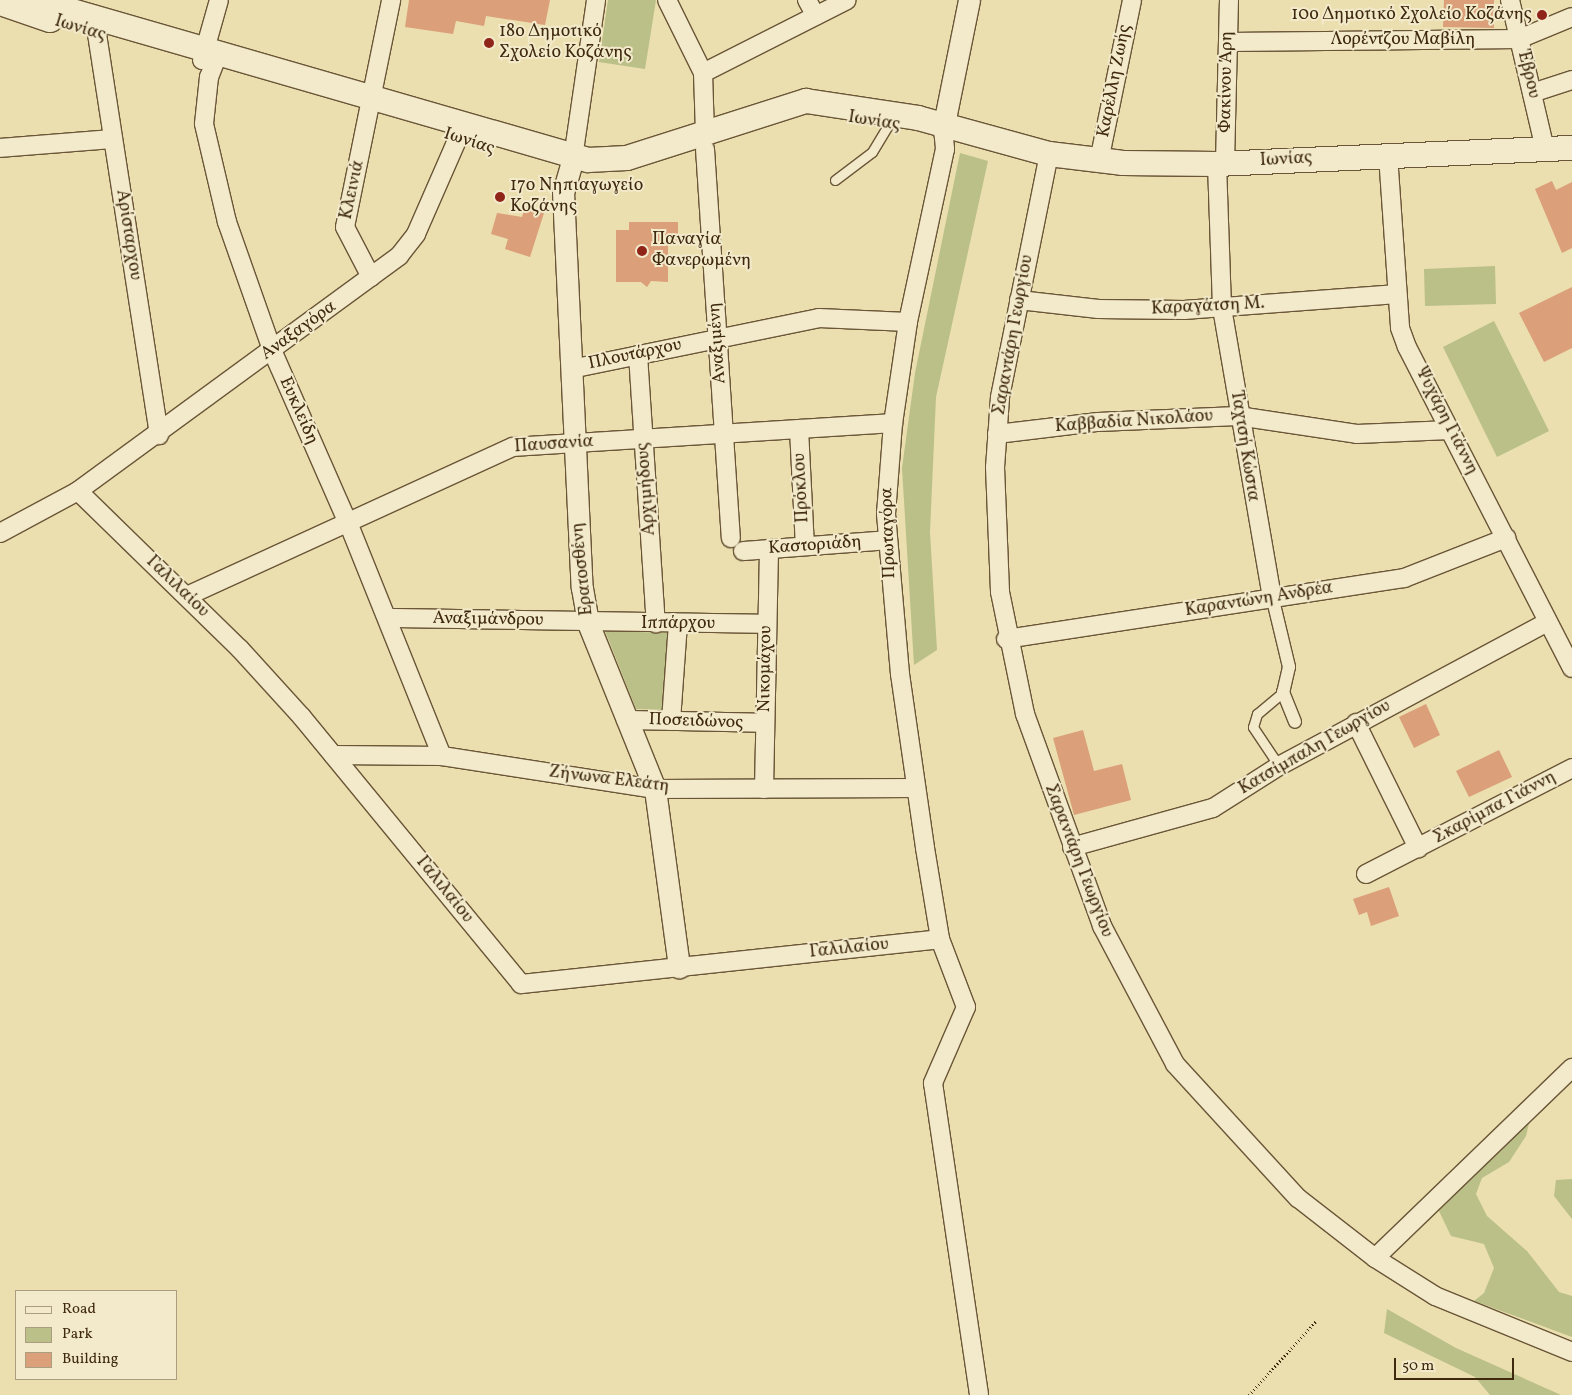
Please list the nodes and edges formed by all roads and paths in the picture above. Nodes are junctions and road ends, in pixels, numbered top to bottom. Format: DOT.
graph roads {
  1 [pos="34,0"];
  2 [pos="219,0"];
  3 [pos="391,0"];
  4 [pos="596,0"];
  5 [pos="667,0"];
  6 [pos="807,0"];
  7 [pos="847,0"];
  8 [pos="969,0"];
  9 [pos="1132,0"];
  10 [pos="1229,0"];
  11 [pos="1510,0"];
  12 [pos="0,3"];
  13 [pos="816,16"];
  14 [pos="1572,17"];
  15 [pos="95,18"];
  16 [pos="1519,39"];
  17 [pos="1229,42"];
  18 [pos="209,58"];
  19 [pos="702,73"];
  20 [pos="1572,80"];
  21 [pos="1532,93"];
  22 [pos="373,104"];
  23 [pos="889,124"];
  24 [pos="461,131"];
  25 [pos="954,131"];
  26 [pos="113,139"];
  27 [pos="705,141"];
  28 [pos="0,148"];
  29 [pos="1572,148"];
  30 [pos="1546,149"];
  31 [pos="1044,153"];
  32 [pos="1388,156"];
  33 [pos="1099,161"];
  34 [pos="1221,163"];
  35 [pos="570,165"];
  36 [pos="834,180"];
  37 [pos="370,277"];
  38 [pos="1397,294"];
  39 [pos="1019,300"];
  40 [pos="1222,308"];
  41 [pos="908,322"];
  42 [pos="717,337"];
  43 [pos="272,350"];
  44 [pos="638,356"];
  45 [pos="570,370"];
  46 [pos="1238,416"];
  47 [pos="893,423"];
  48 [pos="799,429"];
  49 [pos="1450,430"];
  50 [pos="724,434"];
  51 [pos="997,434"];
  52 [pos="159,435"];
  53 [pos="644,439"];
  54 [pos="573,444"];
  55 [pos="78,492"];
  56 [pos="349,525"];
  57 [pos="0,533"];
  58 [pos="1506,538"];
  59 [pos="888,540"];
  60 [pos="737,545"];
  61 [pos="805,546"];
  62 [pos="769,549"];
  63 [pos="187,596"];
  64 [pos="1272,596"];
  65 [pos="388,618"];
  66 [pos="1548,622"];
  67 [pos="588,623"];
  68 [pos="656,624"];
  69 [pos="678,624"];
  70 [pos="767,624"];
  71 [pos="1006,639"];
  72 [pos="1572,668"];
  73 [pos="1284,692"];
  74 [pos="626,720"];
  75 [pos="671,721"];
  76 [pos="1295,722"];
  77 [pos="1356,723"];
  78 [pos="765,724"];
  79 [pos="333,755"];
  80 [pos="442,756"];
  81 [pos="1279,766"];
  82 [pos="1572,768"];
  83 [pos="916,788"];
  84 [pos="655,789"];
  85 [pos="764,789"];
  86 [pos="1072,847"];
  87 [pos="1418,848"];
  88 [pos="1366,874"];
  89 [pos="940,939"];
  90 [pos="679,968"];
  91 [pos="1572,1068"];
  92 [pos="1375,1258"];
  93 [pos="1317,1320"];
  94 [pos="1572,1352"];
  95 [pos="979,1395"];
  96 [pos="1249,1395"];
  1 -- 15 [label="main road, Ιωνίας"];
  2 -- 18 [label="street, Ευκλείδη"];
  3 -- 22 [label="street, Κλεινιά"];
  4 -- 35 [label="street"];
  5 -- 19 [label="street"];
  6 -- 13 [label="street"];
  7 -- 13 [label="street"];
  8 -- 25 [label="street"];
  9 -- 33 [label="street, Καρέλλη Ζωής"];
  10 -- 17 [label="street, Φακίνου Άρη"];
  11 -- 16 [label="street, Έβρου"];
  12 -- 15 [label="main road, Ιωνίας"];
  13 -- 19 [label="street"];
  14 -- 16 [label="street, Λορέντζου Μαβίλη"];
  15 -- 18 [label="main road, Ιωνίας"];
  15 -- 26 [label="street, Αρίσταρχου"];
  16 -- 17 [label="street, Λορέντζου Μαβίλη"];
  16 -- 21 [label="street, Έβρου"];
  17 -- 34 [label="street, Φακίνου Άρη"];
  18 -- 22 [label="main road, Ιωνίας"];
  18 -- 43 [label="street, Ευκλείδη"];
  19 -- 27 [label="street, Αναξιμένη"];
  20 -- 21 [label="street"];
  21 -- 30 [label="street, Έβρου"];
  22 -- 24 [label="main road, Ιωνίας"];
  22 -- 37 [label="street, Κλεινιά"];
  23 -- 25 [label="main road, Ιωνίας"];
  23 -- 27 [label="main road, Ιωνίας"];
  23 -- 36 [label="lane"];
  24 -- 35 [label="main road, Ιωνίας"];
  24 -- 37 [label="street, Αναξαγόρα"];
  25 -- 27 [label="main road, Ιωνίας"];
  25 -- 31 [label="main road, Ιωνίας"];
  25 -- 41 [label="street, Πρωταγόρα"];
  26 -- 28 [label="street"];
  26 -- 52 [label="street, Αρίσταρχου"];
  27 -- 35 [label="main road, Ιωνίας"];
  27 -- 42 [label="street, Αναξιμένη"];
  29 -- 30 [label="main road, Ιωνίας"];
  30 -- 32 [label="main road, Ιωνίας"];
  31 -- 33 [label="main road, Ιωνίας"];
  31 -- 39 [label="street, Σαραντάρη Γεωργίου"];
  32 -- 34 [label="main road, Ιωνίας"];
  32 -- 38 [label="street, Ψυχάρη Γιάννη"];
  33 -- 34 [label="main road, Ιωνίας"];
  34 -- 40 [label="street, Ταχτσή Κώστα"];
  35 -- 45 [label="street, Ερατοσθένη"];
  37 -- 43 [label="street, Αναξαγόρα"];
  38 -- 40 [label="street, Καραγάτση Μ."];
  38 -- 49 [label="street, Ψυχάρη Γιάννη"];
  39 -- 40 [label="street, Καραγάτση Μ."];
  39 -- 51 [label="street, Σαραντάρη Γεωργίου"];
  40 -- 46 [label="street, Ταχτσή Κώστα"];
  41 -- 42 [label="street, Πλουτάρχου"];
  41 -- 47 [label="street, Πρωταγόρα"];
  42 -- 44 [label="street, Πλουτάρχου"];
  42 -- 50 [label="street, Αναξιμένη"];
  43 -- 52 [label="street, Αναξαγόρα"];
  43 -- 56 [label="street, Ευκλείδη"];
  44 -- 45 [label="street, Πλουτάρχου"];
  44 -- 53 [label="street, Αρχιμήδους"];
  45 -- 54 [label="street, Ερατοσθένη"];
  46 -- 49 [label="street, Καββαδία Νικολάου"];
  46 -- 51 [label="street, Καββαδία Νικολάου"];
  46 -- 64 [label="street, Ταχτσή Κώστα"];
  47 -- 48 [label="street, Παυσανία"];
  47 -- 59 [label="street, Πρωταγόρα"];
  48 -- 50 [label="street, Παυσανία"];
  48 -- 61 [label="street, Πρόκλου"];
  49 -- 58 [label="street, Ψυχάρη Γιάννη"];
  50 -- 53 [label="street, Παυσανία"];
  50 -- 60 [label="street, Αναξιμένη"];
  51 -- 71 [label="street, Σαραντάρη Γεωργίου"];
  52 -- 55 [label="street, Αναξαγόρα"];
  53 -- 54 [label="street, Παυσανία"];
  53 -- 68 [label="street, Αρχιμήδους"];
  54 -- 56 [label="street, Παυσανία"];
  54 -- 67 [label="street, Ερατοσθένη"];
  55 -- 57 [label="street, Αναξαγόρα"];
  55 -- 63 [label="street, Γαλιλαίου"];
  56 -- 63 [label="street, Παυσανία"];
  56 -- 65 [label="street, Ευκλείδη"];
  58 -- 64 [label="street, Καραντώνη Ανδρέα"];
  58 -- 66 [label="street, Ψυχάρη Γιάννη"];
  59 -- 61 [label="street, Καστοριάδη"];
  59 -- 83 [label="street, Πρωταγόρα"];
  60 -- 62 [label="street, Καστοριάδη"];
  61 -- 62 [label="street, Καστοριάδη"];
  62 -- 70 [label="street, Νικομάχου"];
  63 -- 79 [label="street, Γαλιλαίου"];
  64 -- 71 [label="street, Καραντώνη Ανδρέα"];
  64 -- 73 [label="street, Ταχτσή Κώστα"];
  65 -- 67 [label="street, Αναξιμάνδρου"];
  65 -- 80 [label="street, Ευκλείδη"];
  66 -- 72 [label="street, Ψυχάρη Γιάννη"];
  66 -- 77 [label="street, Κατσίμπαλη Γεωργίου"];
  67 -- 68 [label="street, Ιππάρχου"];
  67 -- 74 [label="street, Ερατοσθένη"];
  68 -- 69 [label="street, Ιππάρχου"];
  69 -- 70 [label="street, Ιππάρχου"];
  69 -- 75 [label="street"];
  70 -- 78 [label="street, Νικομάχου"];
  71 -- 86 [label="street, Σαραντάρη Γεωργίου"];
  73 -- 76 [label="street"];
  73 -- 81 [label="lane"];
  74 -- 75 [label="street, Ποσειδώνος"];
  74 -- 84 [label="street, Ερατοσθένη"];
  75 -- 78 [label="street, Ποσειδώνος"];
  77 -- 81 [label="street, Κατσίμπαλη Γεωργίου"];
  77 -- 87 [label="street, Σκαρίμπα Γιάννη"];
  78 -- 85 [label="street, Νικομάχου"];
  79 -- 80 [label="street, Ζήνωνα Ελεάτη"];
  79 -- 90 [label="street, Γαλιλαίου"];
  80 -- 84 [label="street, Ζήνωνα Ελεάτη"];
  81 -- 86 [label="street, Κατσίμπαλη Γεωργίου"];
  82 -- 87 [label="street, Σκαρίμπα Γιάννη"];
  83 -- 85 [label="street, Ζήνωνα Ελεάτη"];
  83 -- 89 [label="street, Πρωταγόρα"];
  84 -- 85 [label="street, Ζήνωνα Ελεάτη"];
  84 -- 90 [label="street, Ερατοσθένη"];
  86 -- 92 [label="street, Σαραντάρη Γεωργίου"];
  87 -- 88 [label="street, Σκαρίμπα Γιάννη"];
  89 -- 90 [label="street, Γαλιλαίου"];
  89 -- 95 [label="street, Πρωταγόρα"];
  91 -- 92 [label="street"];
  92 -- 94 [label="street, Σαραντάρη Γεωργίου"];
  93 -- 96 [label="path"];
}
